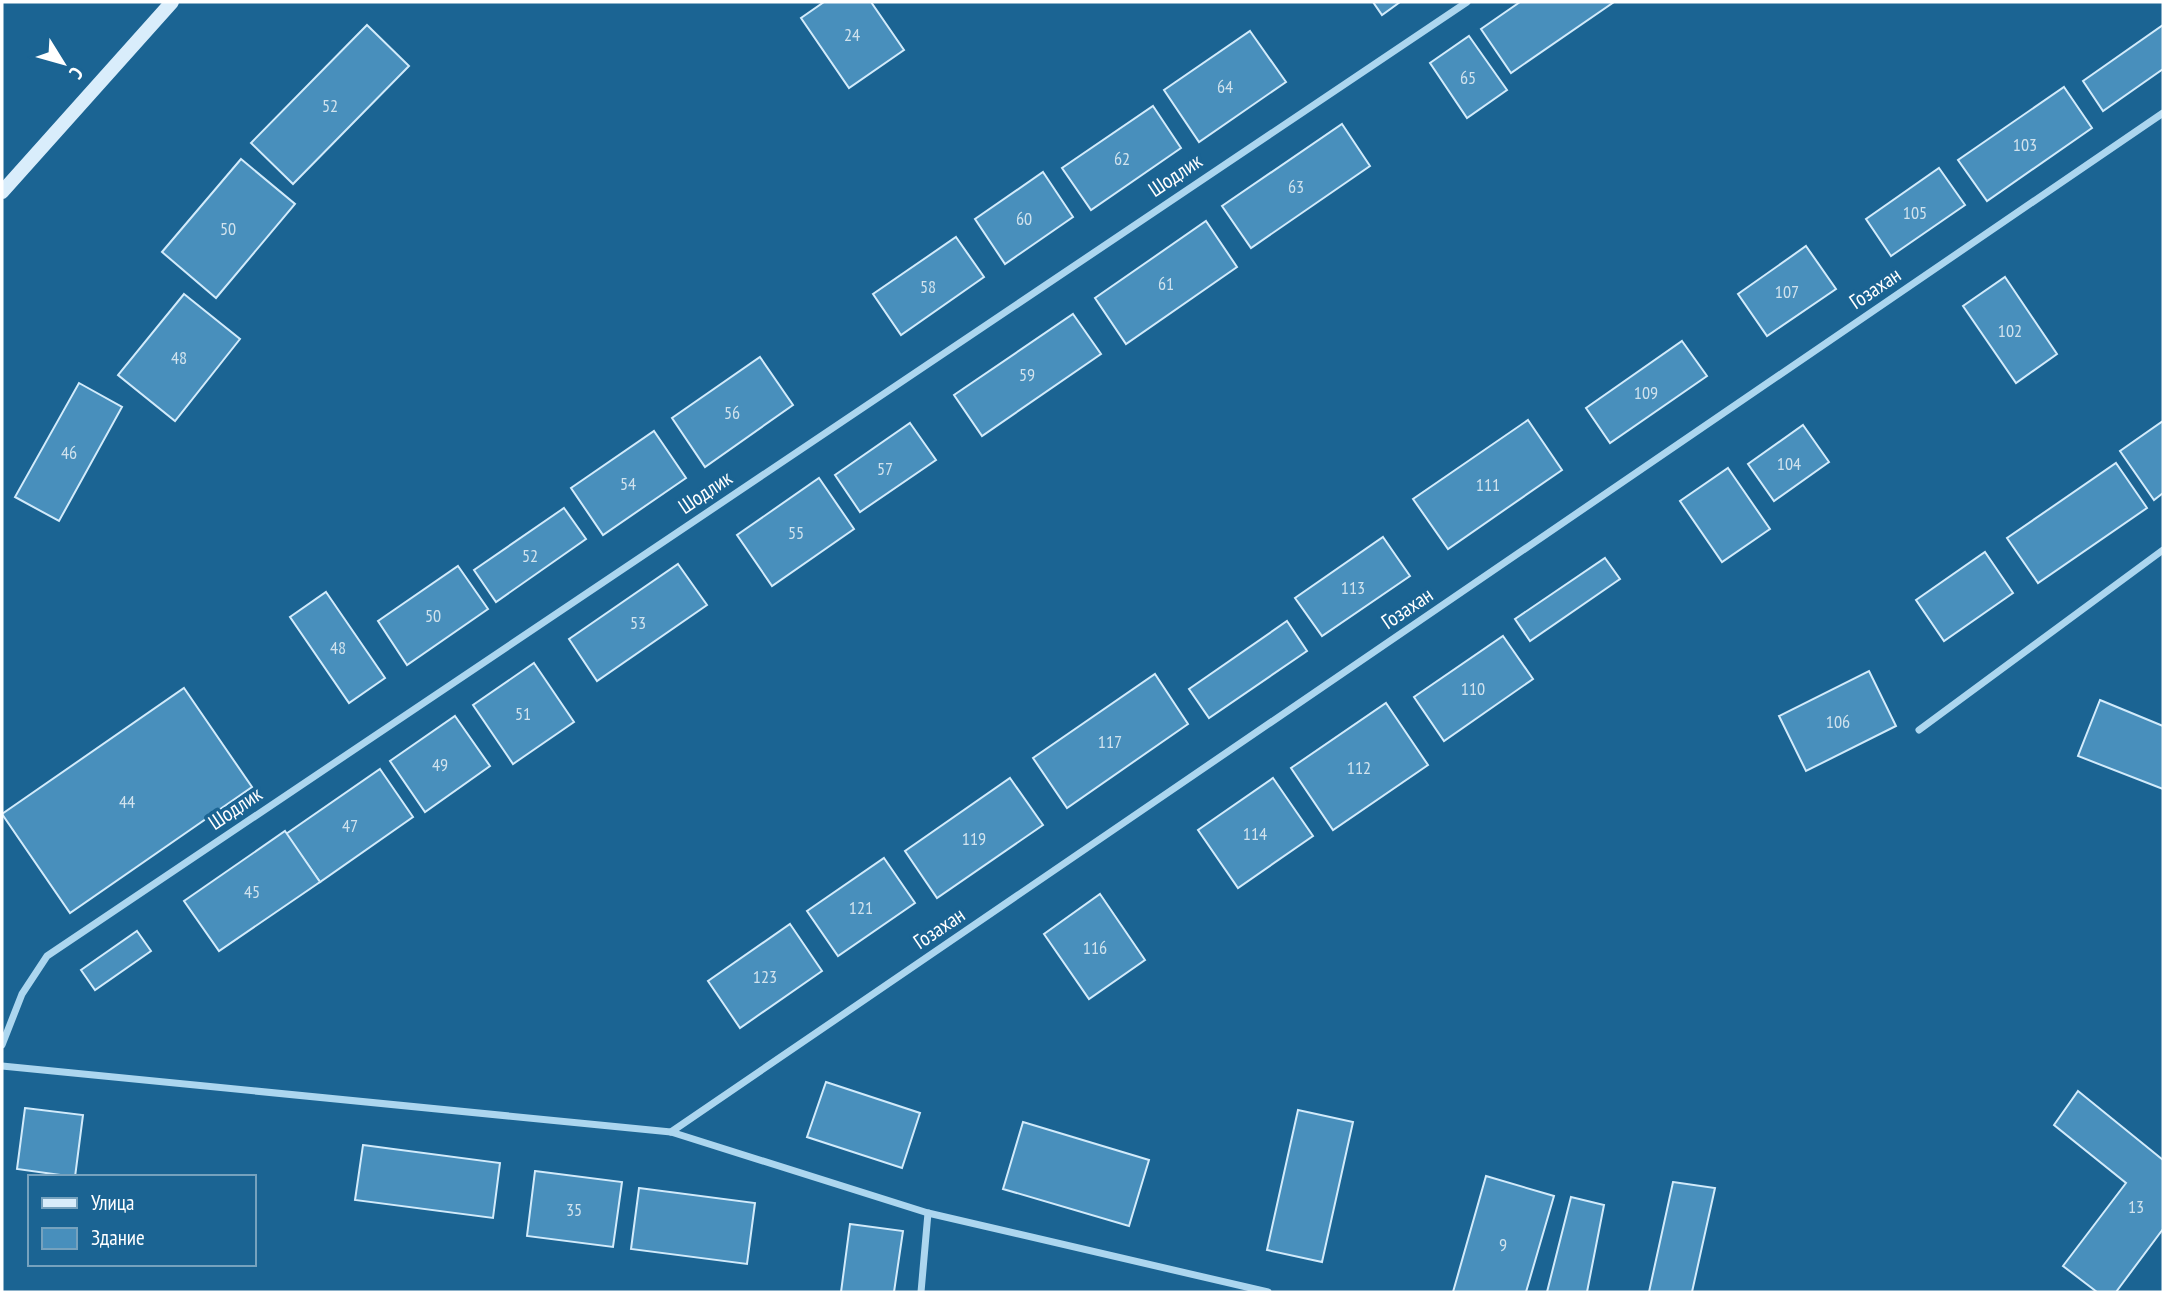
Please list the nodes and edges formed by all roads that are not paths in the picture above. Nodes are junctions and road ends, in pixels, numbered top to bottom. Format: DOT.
graph roads {
  1 [pos="172,2"];
  2 [pos="1467,2"];
  3 [pos="2163,113"];
  4 [pos="2,192"];
  5 [pos="2163,550"];
  6 [pos="1919,730"];
  7 [pos="2,1045"];
  8 [pos="2,1066"];
  9 [pos="671,1132"];
  10 [pos="928,1213"];
  11 [pos="921,1292"];
  12 [pos="1268,1292"];
  1 -- 4 [label="main road"];
  2 -- 7 [label="street, Шодлик"];
  3 -- 9 [label="street, Гозахан"];
  5 -- 6 [label="street"];
  8 -- 9 [label="street"];
  9 -- 10 [label="street"];
  10 -- 11 [label="street"];
  10 -- 12 [label="street"];
}
